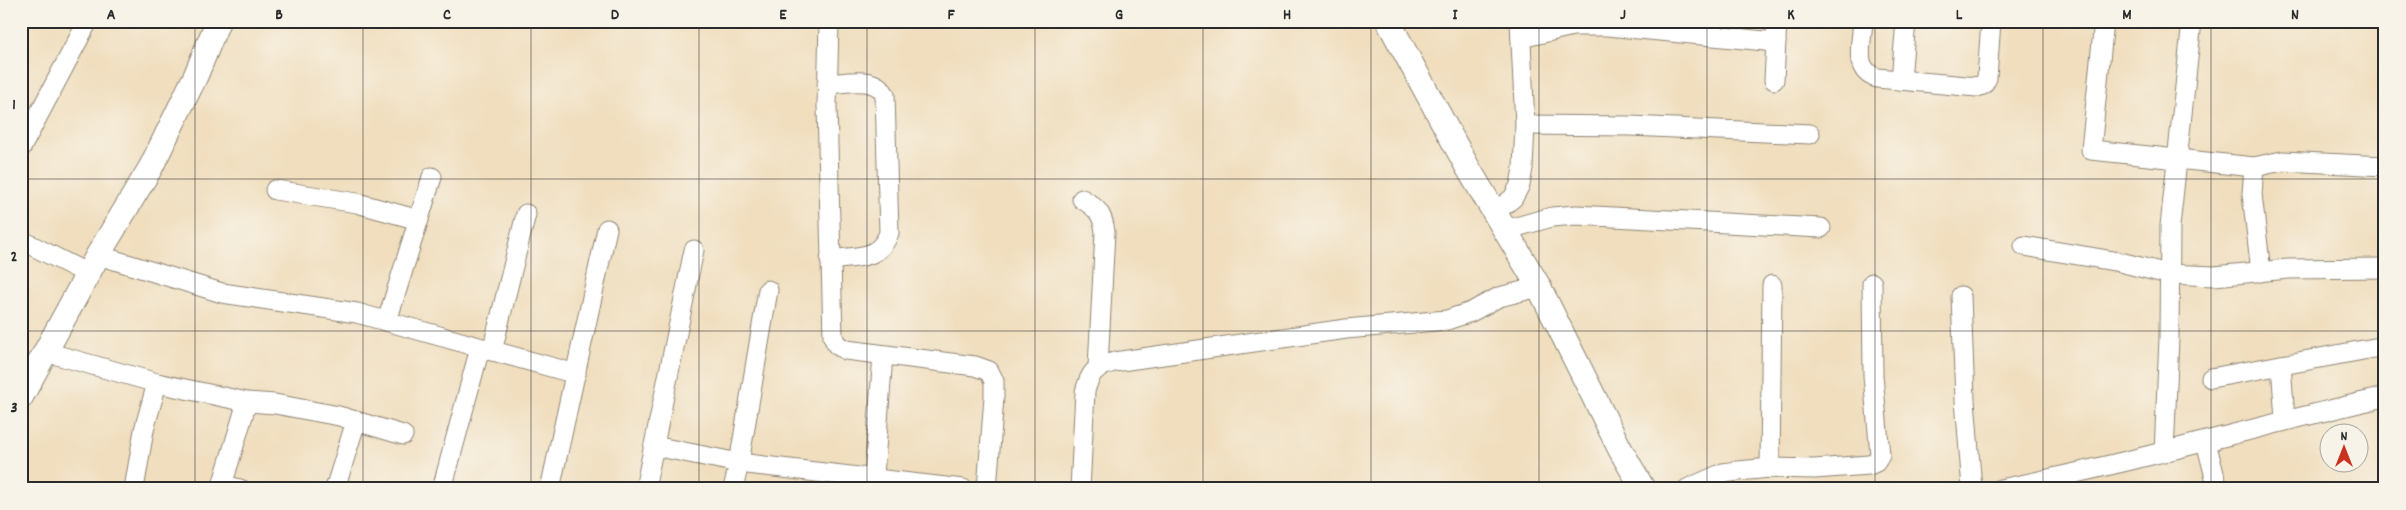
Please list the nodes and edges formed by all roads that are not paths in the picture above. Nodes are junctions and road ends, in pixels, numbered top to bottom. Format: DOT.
graph roads {
  1 [pos="88,21"];
  2 [pos="218,21"];
  3 [pos="829,21"];
  4 [pos="1388,21"];
  5 [pos="1777,21"];
  6 [pos="1863,21"];
  7 [pos="1906,21"];
  8 [pos="1991,21"];
  9 [pos="2104,21"];
  10 [pos="2192,21"];
  11 [pos="1607,24"];
  12 [pos="1692,28"];
  13 [pos="1521,30"];
  14 [pos="1776,42"];
  15 [pos="1774,80"];
  16 [pos="1901,80"];
  17 [pos="827,84"];
  18 [pos="1525,125"];
  19 [pos="1810,134"];
  20 [pos="21,148"];
  21 [pos="2177,158"];
  22 [pos="2385,166"];
  23 [pos="2254,167"];
  24 [pos="432,177"];
  25 [pos="275,190"];
  26 [pos="1082,199"];
  27 [pos="526,214"];
  28 [pos="419,220"];
  29 [pos="1500,221"];
  30 [pos="607,228"];
  31 [pos="1821,228"];
  32 [pos="21,240"];
  33 [pos="2024,246"];
  34 [pos="694,250"];
  35 [pos="830,260"];
  36 [pos="93,264"];
  37 [pos="2385,268"];
  38 [pos="2261,272"];
  39 [pos="2168,274"];
  40 [pos="1872,282"];
  41 [pos="1772,286"];
  42 [pos="1539,288"];
  43 [pos="768,290"];
  44 [pos="1961,296"];
  45 [pos="387,322"];
  46 [pos="2385,346"];
  47 [pos="486,349"];
  48 [pos="46,352"];
  49 [pos="883,355"];
  50 [pos="2281,365"];
  51 [pos="1098,367"];
  52 [pos="576,374"];
  53 [pos="2211,378"];
  54 [pos="157,383"];
  55 [pos="2385,396"];
  56 [pos="21,397"];
  57 [pos="246,402"];
  58 [pos="2285,419"];
  59 [pos="356,421"];
  60 [pos="403,435"];
  61 [pos="2206,442"];
  62 [pos="654,446"];
  63 [pos="2164,453"];
  64 [pos="739,463"];
  65 [pos="1770,468"];
  66 [pos="874,484"];
  67 [pos="228,488"];
  68 [pos="134,489"];
  69 [pos="335,489"];
  70 [pos="442,489"];
  71 [pos="550,489"];
  72 [pos="646,489"];
  73 [pos="733,489"];
  74 [pos="963,489"];
  75 [pos="987,489"];
  76 [pos="1080,489"];
  77 [pos="1644,489"];
  78 [pos="1688,489"];
  79 [pos="1972,489"];
  80 [pos="2000,489"];
  81 [pos="2218,489"];
  1 -- 20 [label="street"];
  2 -- 36 [label="street"];
  3 -- 17 [label="street"];
  4 -- 29 [label="street"];
  5 -- 14 [label="street"];
  6 -- 16 [label="street"];
  7 -- 16 [label="street"];
  8 -- 16 [label="street"];
  9 -- 21 [label="street"];
  10 -- 21 [label="street"];
  11 -- 12 [label="street"];
  11 -- 13 [label="street"];
  12 -- 14 [label="street"];
  13 -- 18 [label="street"];
  14 -- 15 [label="street"];
  17 -- 35 [label="street"];
  17 -- 35 [label="street"];
  18 -- 19 [label="street"];
  18 -- 29 [label="street"];
  21 -- 23 [label="street"];
  21 -- 39 [label="street"];
  22 -- 23 [label="street"];
  23 -- 38 [label="street"];
  24 -- 28 [label="street"];
  25 -- 28 [label="street"];
  26 -- 51 [label="street"];
  27 -- 47 [label="street"];
  28 -- 45 [label="street"];
  29 -- 31 [label="street"];
  29 -- 42 [label="street"];
  30 -- 52 [label="street"];
  32 -- 36 [label="street"];
  33 -- 39 [label="street"];
  34 -- 62 [label="street"];
  35 -- 49 [label="street"];
  36 -- 45 [label="street"];
  36 -- 48 [label="street"];
  37 -- 38 [label="street"];
  38 -- 39 [label="street"];
  39 -- 63 [label="street"];
  40 -- 65 [label="street"];
  41 -- 65 [label="street"];
  42 -- 51 [label="street"];
  42 -- 77 [label="street"];
  43 -- 64 [label="street"];
  44 -- 79 [label="street"];
  45 -- 47 [label="street"];
  46 -- 50 [label="street"];
  47 -- 52 [label="street"];
  47 -- 70 [label="street"];
  48 -- 54 [label="street"];
  48 -- 56 [label="street"];
  49 -- 66 [label="street"];
  49 -- 75 [label="street"];
  50 -- 53 [label="street"];
  50 -- 58 [label="street"];
  51 -- 76 [label="street"];
  52 -- 71 [label="street"];
  54 -- 57 [label="street"];
  54 -- 68 [label="street"];
  55 -- 58 [label="street"];
  57 -- 59 [label="street"];
  57 -- 67 [label="street"];
  58 -- 61 [label="street"];
  59 -- 60 [label="street"];
  59 -- 69 [label="street"];
  61 -- 63 [label="street"];
  61 -- 81 [label="street"];
  62 -- 64 [label="street"];
  62 -- 72 [label="street"];
  63 -- 80 [label="street"];
  64 -- 66 [label="street"];
  64 -- 73 [label="street"];
  65 -- 78 [label="street"];
  66 -- 74 [label="street"];
}
